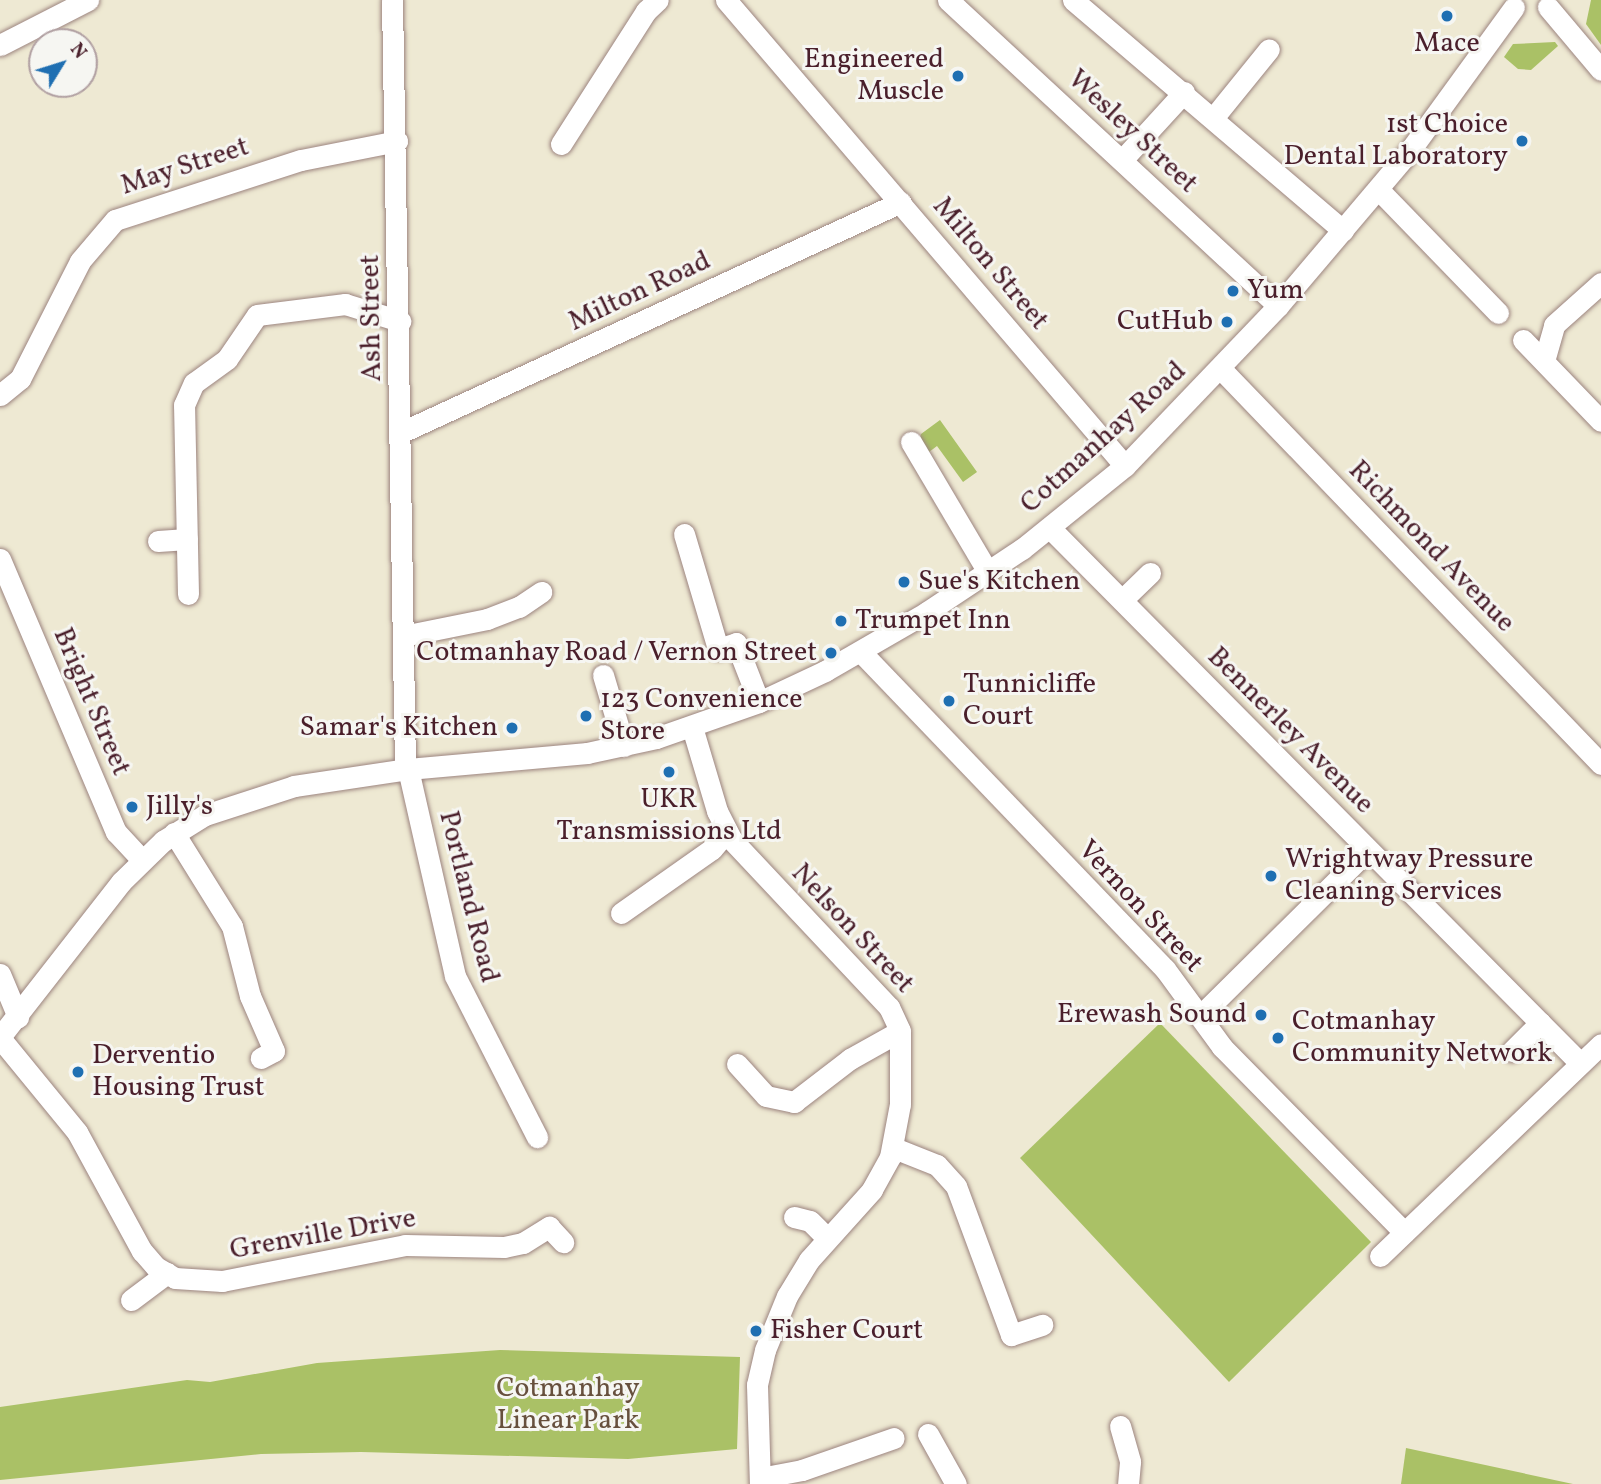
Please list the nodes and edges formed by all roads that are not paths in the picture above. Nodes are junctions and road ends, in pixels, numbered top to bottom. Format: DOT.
graph roads {
  1 [pos="88,0"];
  2 [pos="392,0"];
  3 [pos="658,0"];
  4 [pos="726,0"];
  5 [pos="948,0"];
  6 [pos="1073,0"];
  7 [pos="1508,4"];
  8 [pos="1554,4"];
  9 [pos="0,45"];
  10 [pos="1269,49"];
  11 [pos="1601,69"];
  12 [pos="1184,92"];
  13 [pos="1214,117"];
  14 [pos="397,141"];
  15 [pos="562,144"];
  16 [pos="1122,160"];
  17 [pos="1379,190"];
  18 [pos="901,202"];
  19 [pos="1343,231"];
  20 [pos="1601,283"];
  21 [pos="1278,306"];
  22 [pos="1497,313"];
  23 [pos="400,321"];
  24 [pos="1523,340"];
  25 [pos="1544,361"];
  26 [pos="1221,369"];
  27 [pos="0,395"];
  28 [pos="1601,421"];
  29 [pos="402,432"];
  30 [pos="911,442"];
  31 [pos="1125,466"];
  32 [pos="1050,528"];
  33 [pos="684,534"];
  34 [pos="187,539"];
  35 [pos="158,541"];
  36 [pos="0,559"];
  37 [pos="988,572"];
  38 [pos="1150,572"];
  39 [pos="541,592"];
  40 [pos="188,594"];
  41 [pos="1122,600"];
  42 [pos="403,636"];
  43 [pos="861,652"];
  44 [pos="603,675"];
  45 [pos="759,702"];
  46 [pos="692,727"];
  47 [pos="624,746"];
  48 [pos="1601,764"];
  49 [pos="406,769"];
  50 [pos="727,831"];
  51 [pos="174,833"];
  52 [pos="1368,850"];
  53 [pos="142,860"];
  54 [pos="621,913"];
  55 [pos="0,974"];
  56 [pos="1200,1016"];
  57 [pos="18,1017"];
  58 [pos="1540,1023"];
  59 [pos="900,1031"];
  60 [pos="0,1037"];
  61 [pos="1600,1043"];
  62 [pos="1511,1051"];
  63 [pos="261,1058"];
  64 [pos="1579,1062"];
  65 [pos="737,1064"];
  66 [pos="537,1137"];
  67 [pos="894,1148"];
  68 [pos="794,1217"];
  69 [pos="1404,1233"];
  70 [pos="827,1237"];
  71 [pos="563,1242"];
  72 [pos="1380,1256"];
  73 [pos="167,1273"];
  74 [pos="131,1300"];
  75 [pos="1042,1325"];
  76 [pos="1119,1424"];
  77 [pos="928,1434"];
  78 [pos="894,1438"];
  79 [pos="760,1481"];
  80 [pos="956,1484"];
  81 [pos="1128,1484"];
  1 -- 9 [label="street"];
  2 -- 14 [label="street, Ash Street"];
  3 -- 15 [label="street"];
  4 -- 18 [label="street, Milton Street"];
  5 -- 16 [label="street, Wesley Street"];
  6 -- 12 [label="street"];
  7 -- 8 [label="street"];
  7 -- 17 [label="street, Cotmanhay Road"];
  8 -- 11 [label="street"];
  10 -- 13 [label="street"];
  12 -- 13 [label="street"];
  12 -- 16 [label="street"];
  13 -- 19 [label="street"];
  14 -- 23 [label="street, Ash Street"];
  14 -- 27 [label="street, May Street"];
  16 -- 21 [label="street, Wesley Street"];
  17 -- 19 [label="street, Cotmanhay Road"];
  17 -- 22 [label="street"];
  18 -- 29 [label="street, Milton Road"];
  18 -- 31 [label="street, Milton Street"];
  19 -- 21 [label="street, Cotmanhay Road"];
  20 -- 25 [label="street"];
  21 -- 26 [label="street, Cotmanhay Road"];
  23 -- 29 [label="street, Ash Street"];
  23 -- 34 [label="street"];
  24 -- 25 [label="street"];
  25 -- 28 [label="street"];
  26 -- 31 [label="street, Cotmanhay Road"];
  26 -- 48 [label="street, Richmond Avenue"];
  29 -- 42 [label="street, Ash Street"];
  30 -- 37 [label="street"];
  31 -- 32 [label="street, Cotmanhay Road"];
  32 -- 37 [label="street, Cotmanhay Road"];
  32 -- 41 [label="street, Bennerley Avenue"];
  33 -- 45 [label="street"];
  34 -- 35 [label="street"];
  34 -- 40 [label="street"];
  36 -- 53 [label="street, Bright Street"];
  37 -- 43 [label="street, Cotmanhay Road"];
  38 -- 41 [label="street"];
  39 -- 42 [label="street"];
  41 -- 52 [label="street, Bennerley Avenue"];
  42 -- 49 [label="street, Ash Street"];
  43 -- 45 [label="street, Cotmanhay Road"];
  43 -- 56 [label="street, Vernon Street"];
  44 -- 47 [label="street"];
  45 -- 46 [label="street, Cotmanhay Road"];
  46 -- 47 [label="street, Cotmanhay Road"];
  46 -- 50 [label="street, Nelson Street"];
  47 -- 49 [label="street, Cotmanhay Road"];
  49 -- 51 [label="street, Cotmanhay Road"];
  49 -- 66 [label="street, Portland Road"];
  50 -- 54 [label="street"];
  50 -- 59 [label="street, Nelson Street"];
  51 -- 53 [label="street, Cotmanhay Road"];
  51 -- 63 [label="street"];
  52 -- 56 [label="street"];
  52 -- 58 [label="street, Bennerley Avenue"];
  53 -- 57 [label="street, Cotmanhay Road"];
  55 -- 57 [label="street"];
  56 -- 69 [label="street, Vernon Street"];
  57 -- 60 [label="street, Cotmanhay Road"];
  58 -- 62 [label="street"];
  58 -- 64 [label="street, Bennerley Avenue"];
  59 -- 65 [label="street"];
  59 -- 67 [label="street, Nelson Street"];
  60 -- 73 [label="street"];
  61 -- 64 [label="street"];
  64 -- 69 [label="street"];
  67 -- 70 [label="street, Nelson Street"];
  67 -- 75 [label="street"];
  68 -- 70 [label="street"];
  69 -- 72 [label="street"];
  70 -- 79 [label="street, Nelson Street"];
  71 -- 73 [label="street, Grenville Drive"];
  73 -- 74 [label="street"];
  76 -- 81 [label="street"];
  77 -- 80 [label="street"];
  78 -- 79 [label="street"];
}
